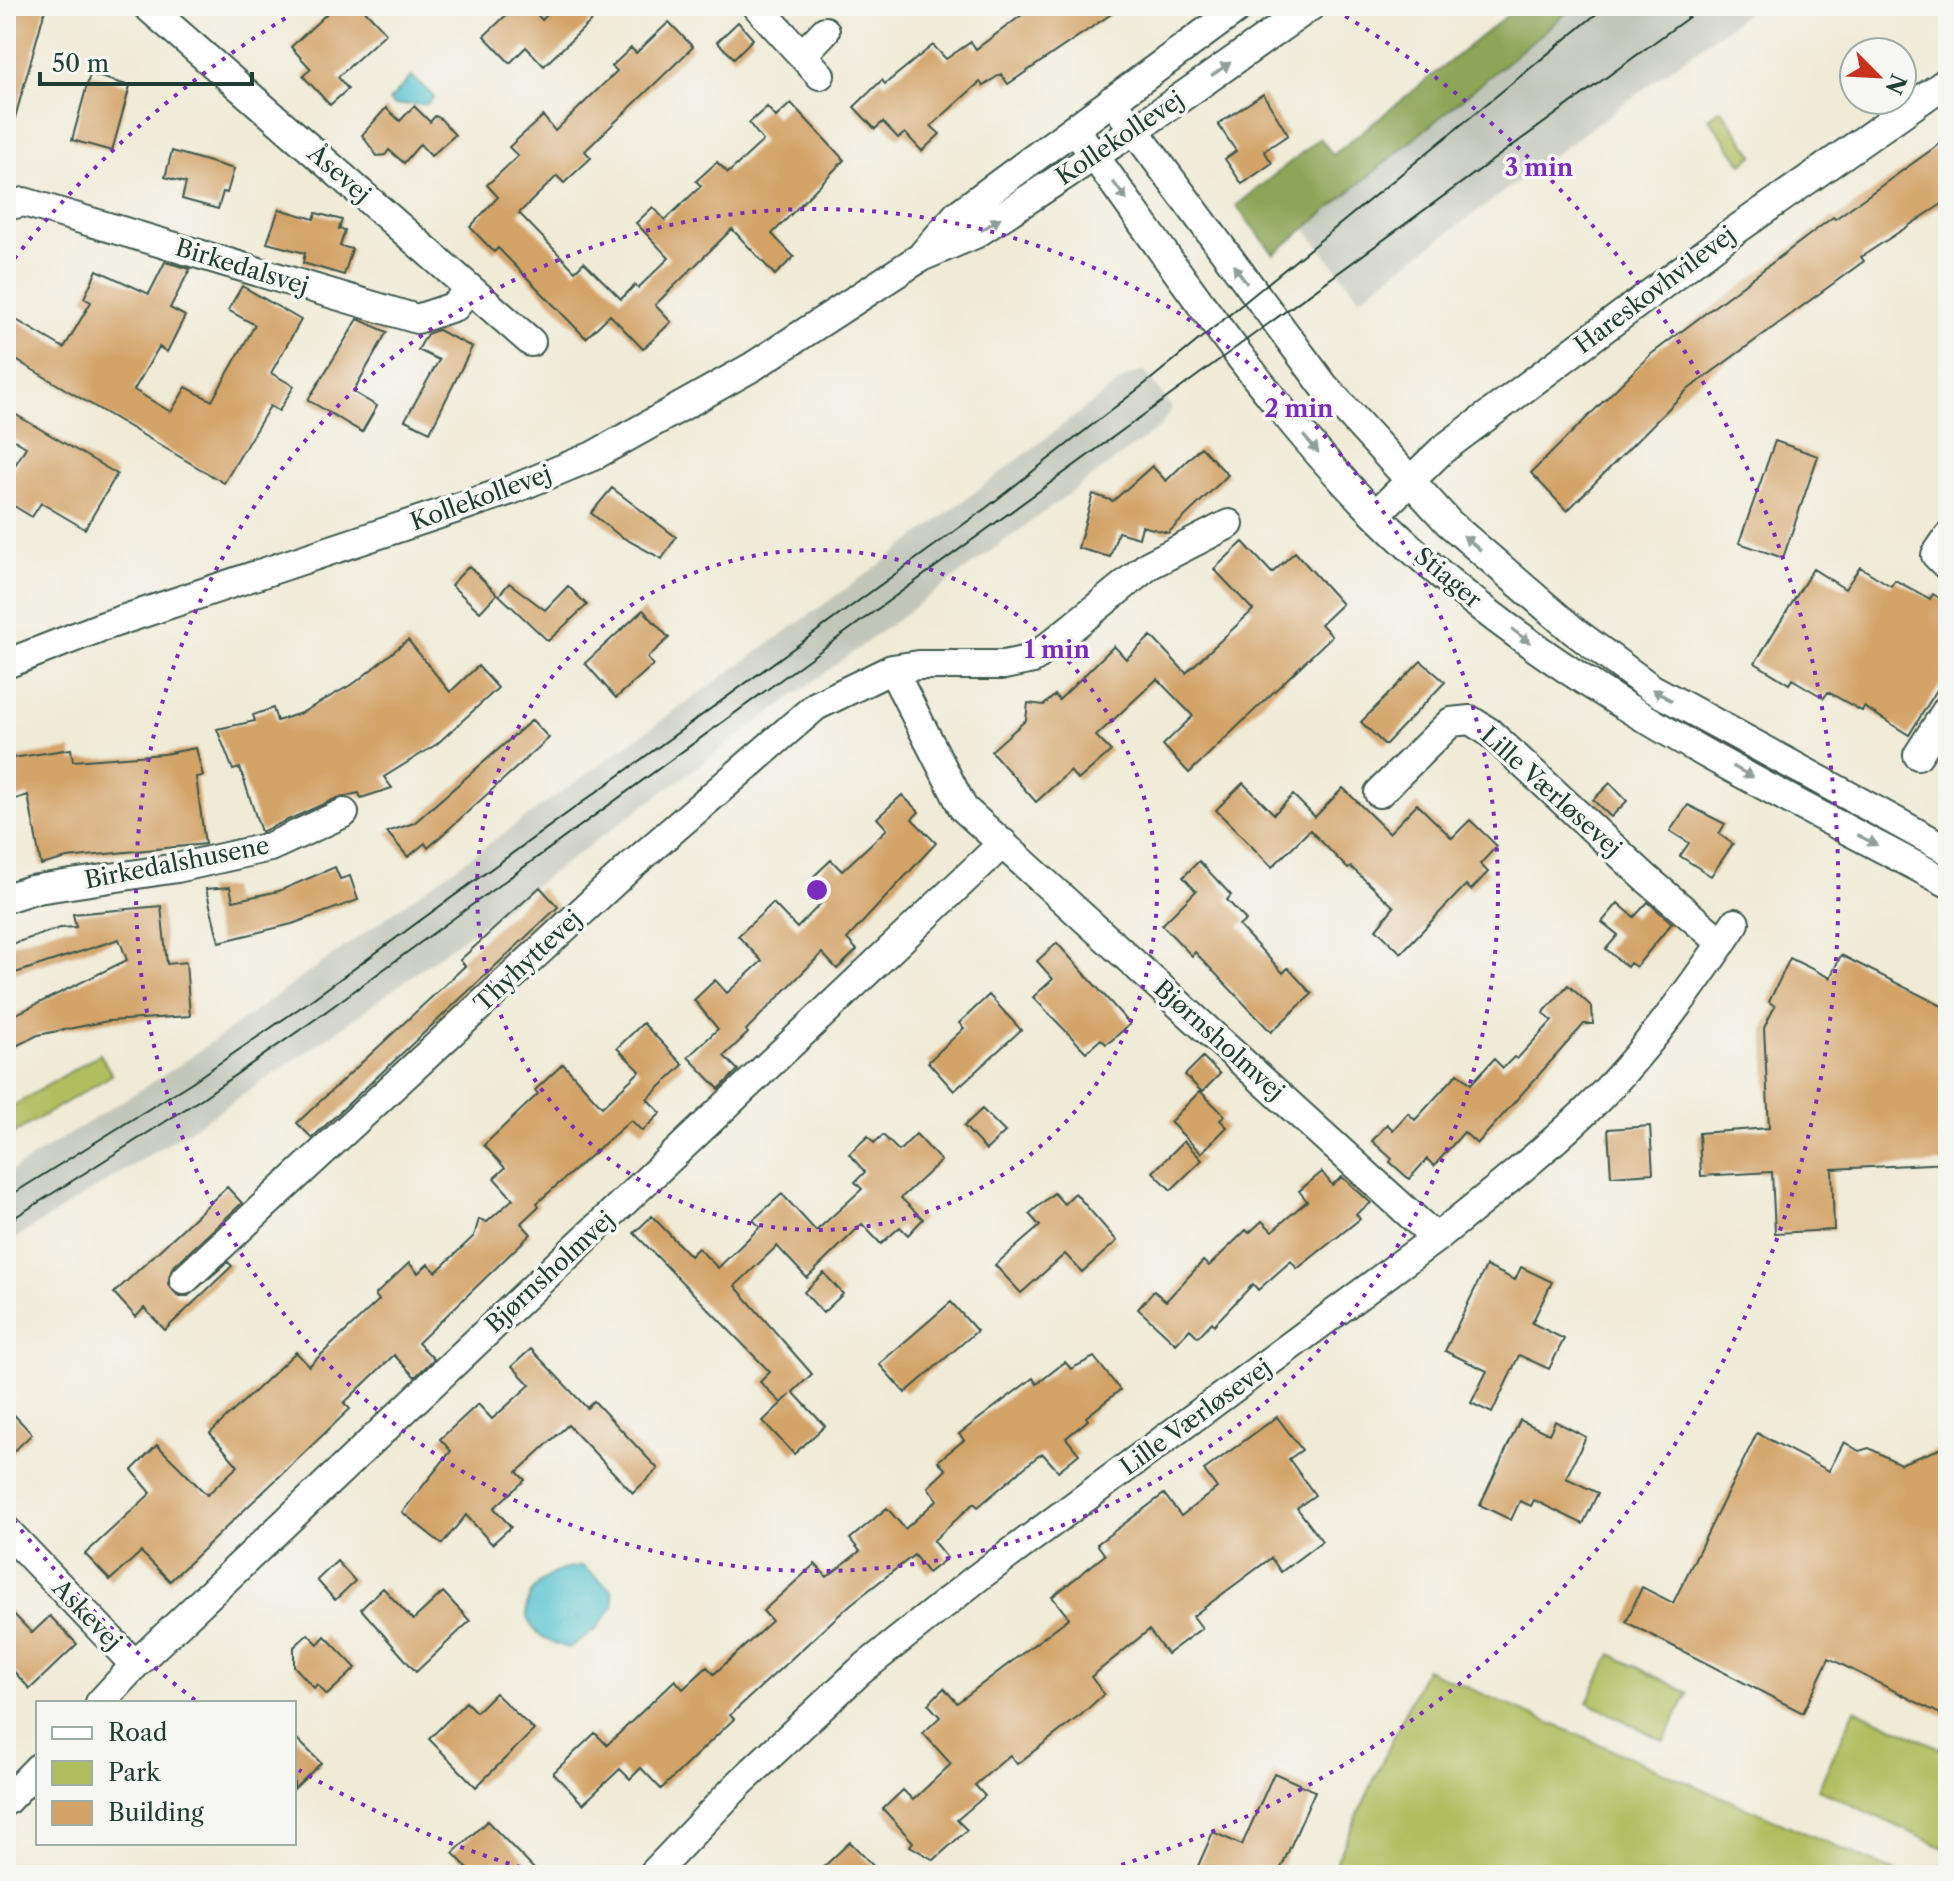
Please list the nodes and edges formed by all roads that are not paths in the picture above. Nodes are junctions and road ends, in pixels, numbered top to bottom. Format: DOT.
graph roads {
  1 [pos="147,6"];
  2 [pos="757,6"];
  3 [pos="1241,6"];
  4 [pos="1311,6"];
  5 [pos="825,31"];
  6 [pos="1948,81"];
  7 [pos="1112,100"];
  8 [pos="1074,128"];
  9 [pos="1134,130"];
  10 [pos="1094,156"];
  11 [pos="6,206"];
  12 [pos="921,257"];
  13 [pos="467,288"];
  14 [pos="531,342"];
  15 [pos="1408,482"];
  16 [pos="1376,514"];
  17 [pos="1229,524"];
  18 [pos="6,664"];
  19 [pos="892,669"];
  20 [pos="1948,708"];
  21 [pos="1918,755"];
  22 [pos="1379,793"];
  23 [pos="344,813"];
  24 [pos="1003,843"];
  25 [pos="1948,850"];
  26 [pos="1948,883"];
  27 [pos="6,898"];
  28 [pos="1436,1238"];
  29 [pos="184,1280"];
  30 [pos="6,1530"];
  31 [pos="135,1665"];
  32 [pos="102,1701"];
  33 [pos="36,1770"];
  34 [pos="6,1801"];
  35 [pos="652,1875"];
  1 -- 13 [label="street, Åsevej"];
  2 -- 5 [label="street"];
  3 -- 7 [label="street, Kollekollevej"];
  9 -- 4 [label="street, Kollekollevej, one-way"];
  6 -- 15 [label="street, Hareskovhvilevej"];
  7 -- 8 [label="street, Kollekollevej"];
  7 -- 9 [label="street, Stiager"];
  8 -- 10 [label="street, Stiager"];
  8 -- 12 [label="street, Kollekollevej"];
  9 -- 10 [label="street, Kollekollevej"];
  15 -- 9 [label="street, Stiager, one-way"];
  12 -- 10 [label="street, Kollekollevej, one-way"];
  10 -- 16 [label="street, Stiager, one-way"];
  11 -- 13 [label="street, Birkedalsvej"];
  12 -- 18 [label="street, Kollekollevej"];
  13 -- 14 [label="street, Åsevej"];
  15 -- 16 [label="street, Hareskovhvilevej"];
  25 -- 15 [label="street, Stiager, one-way"];
  16 -- 26 [label="street, Stiager, one-way"];
  17 -- 19 [label="street"];
  19 -- 24 [label="street, Bjørnsholmvej"];
  19 -- 29 [label="street, Thyhyttevej"];
  20 -- 21 [label="street"];
  22 -- 28 [label="street, Lille Værløsevej"];
  23 -- 27 [label="street, Birkedalshusene"];
  24 -- 28 [label="street, Bjørnsholmvej"];
  24 -- 31 [label="street, Bjørnsholmvej"];
  28 -- 35 [label="street, Lille Værløsevej"];
  30 -- 31 [label="street, Askevej"];
  31 -- 32 [label="street, Bjørnsholmvej"];
  33 -- 34 [label="street"];
}
